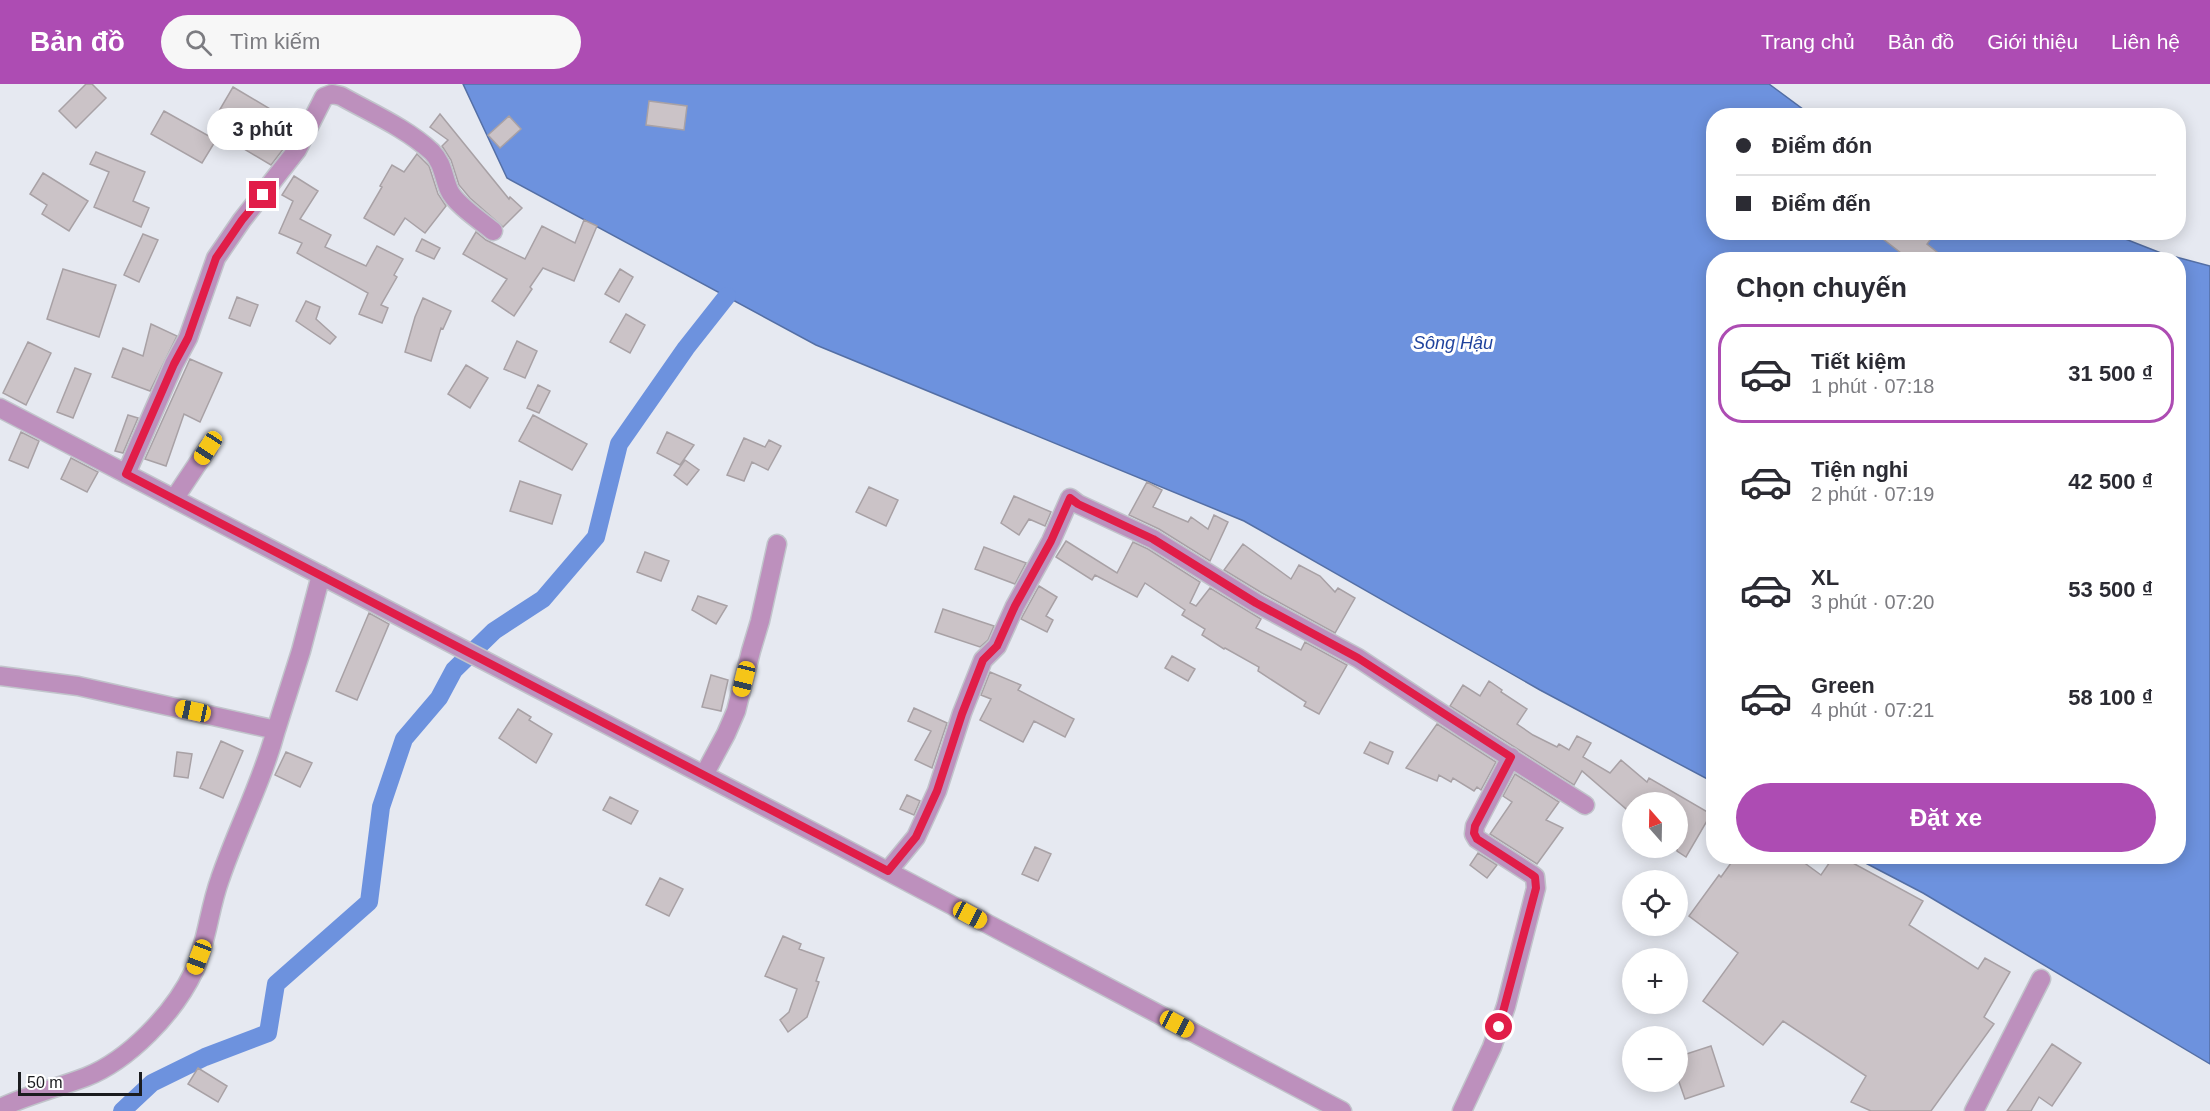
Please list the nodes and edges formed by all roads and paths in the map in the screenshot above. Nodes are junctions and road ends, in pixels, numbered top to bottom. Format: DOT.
graph roads {
  1 [pos="493,231"];
  2 [pos="0,408"];
  3 [pos="208,448"];
  4 [pos="126,474"];
  5 [pos="174,499"];
  6 [pos="777,544"];
  7 [pos="321,576"];
  8 [pos="0,676"];
  9 [pos="276,730"];
  10 [pos="1511,757"];
  11 [pos="704,775"];
  12 [pos="1585,805"];
  13 [pos="888,871"];
  14 [pos="2041,979"];
  15 [pos="0,1108"];
  16 [pos="1342,1111"];
  17 [pos="1462,1111"];
  18 [pos="1974,1111"];
  1 -- 4 [label="street"];
  2 -- 4 [label="street"];
  3 -- 5 [label="street"];
  4 -- 5 [label="street"];
  5 -- 7 [label="street"];
  6 -- 11 [label="street"];
  7 -- 9 [label="street"];
  7 -- 11 [label="street"];
  8 -- 9 [label="street"];
  9 -- 15 [label="street"];
  10 -- 12 [label="street"];
  10 -- 13 [label="street"];
  10 -- 17 [label="street"];
  11 -- 13 [label="street"];
  13 -- 16 [label="street"];
  14 -- 18 [label="street"];
}
